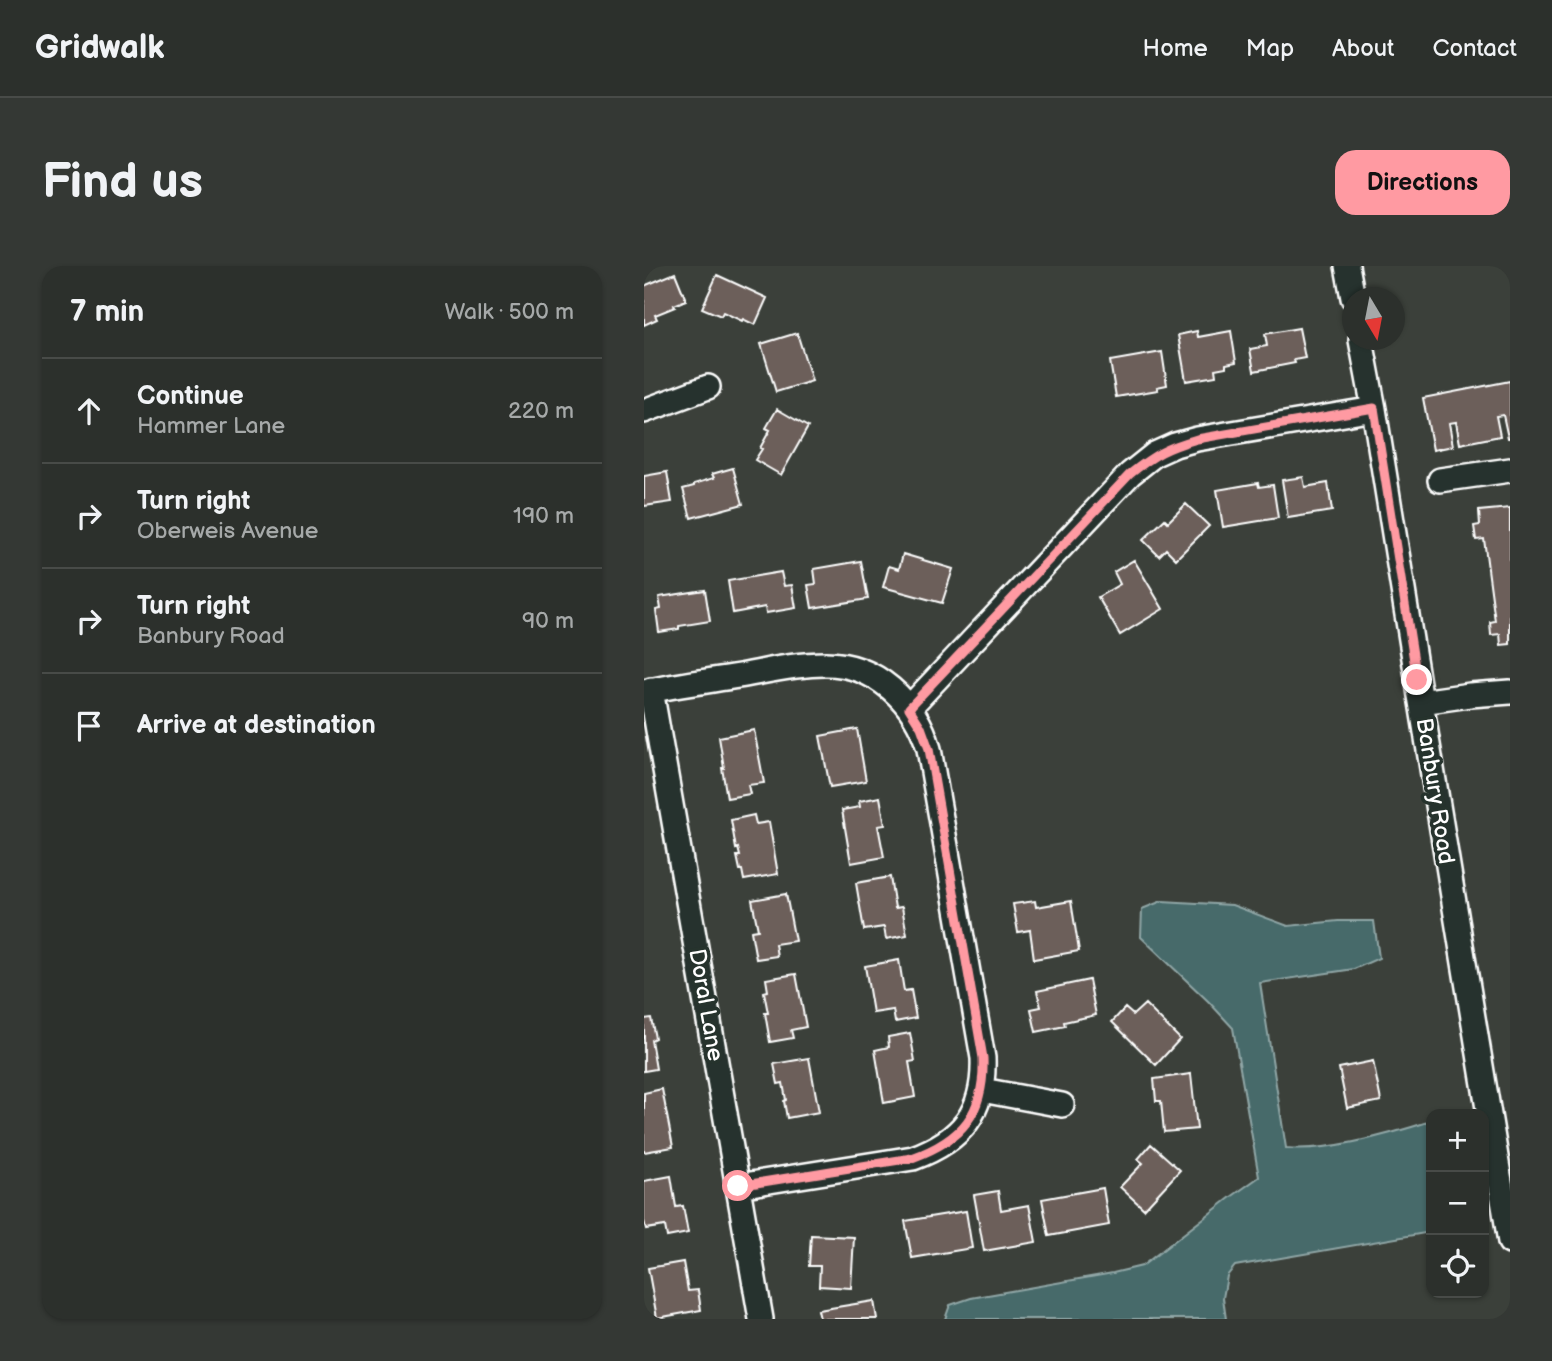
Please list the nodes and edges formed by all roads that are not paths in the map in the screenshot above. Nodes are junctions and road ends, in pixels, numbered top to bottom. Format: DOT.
graph roads {
  1 [pos="1347,266"];
  2 [pos="1351,287"];
  3 [pos="1363,350"];
  4 [pos="708,387"];
  5 [pos="1374,408"];
  6 [pos="644,411"];
  7 [pos="1510,470"];
  8 [pos="1440,480"];
  9 [pos="648,691"];
  10 [pos="1510,692"];
  11 [pos="1420,702"];
  12 [pos="909,708"];
  13 [pos="982,1090"];
  14 [pos="1062,1105"];
  15 [pos="1500,1123"];
  16 [pos="738,1186"];
  17 [pos="1510,1242"];
  18 [pos="761,1319"];
  1 -- 2 [label="street"];
  3 -- 5 [label="street, Banbury Road"];
  4 -- 6 [label="street"];
  5 -- 11 [label="street, Banbury Road"];
  5 -- 12 [label="street"];
  7 -- 8 [label="street"];
  9 -- 12 [label="street"];
  9 -- 16 [label="street, Doral Lane"];
  10 -- 11 [label="street"];
  11 -- 15 [label="street, Banbury Road"];
  12 -- 13 [label="street"];
  13 -- 14 [label="street"];
  13 -- 16 [label="street"];
  15 -- 17 [label="street, Banbury Road"];
  16 -- 18 [label="street, Doral Lane"];
}
